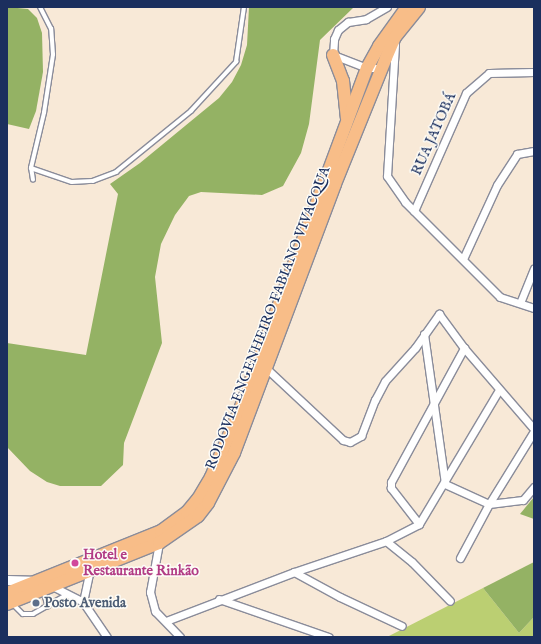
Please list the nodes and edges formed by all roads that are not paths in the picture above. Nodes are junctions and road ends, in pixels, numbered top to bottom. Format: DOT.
graph roads {
  1 [pos="40,7"];
  2 [pos="244,7"];
  3 [pos="387,7"];
  4 [pos="407,7"];
  5 [pos="419,7"];
  6 [pos="396,37"];
  7 [pos="333,55"];
  8 [pos="367,68"];
  9 [pos="382,68"];
  10 [pos="534,72"];
  11 [pos="347,121"];
  12 [pos="534,151"];
  13 [pos="332,164"];
  14 [pos="32,168"];
  15 [pos="32,180"];
  16 [pos="335,184"];
  17 [pos="414,211"];
  18 [pos="463,259"];
  19 [pos="534,269"];
  20 [pos="287,298"];
  21 [pos="520,303"];
  22 [pos="534,308"];
  23 [pos="424,334"];
  24 [pos="464,348"];
  25 [pos="267,369"];
  26 [pos="499,390"];
  27 [pos="435,403"];
  28 [pos="244,415"];
  29 [pos="534,430"];
  30 [pos="445,484"];
  31 [pos="534,487"];
  32 [pos="489,504"];
  33 [pos="419,524"];
  34 [pos="386,541"];
  35 [pos="158,543"];
  36 [pos="460,558"];
  37 [pos="294,572"];
  38 [pos="89,573"];
  39 [pos="8,582"];
  40 [pos="47,585"];
  41 [pos="69,594"];
  42 [pos="8,599"];
  43 [pos="219,599"];
  44 [pos="450,601"];
  45 [pos="82,602"];
  46 [pos="48,606"];
  47 [pos="166,622"];
  48 [pos="402,626"];
  49 [pos="108,637"];
  50 [pos="180,637"];
  51 [pos="329,637"];
  1 -- 14 [label="lane"];
  2 -- 14 [label="lane"];
  3 -- 7 [label="street"];
  4 -- 8 [label="highway, RODOVIA ENGENHEIRO FABIANO VIVACQUA"];
  5 -- 6 [label="highway, RODOVIA ENGENHEIRO FABIANO VIVACQUA"];
  6 -- 9 [label="highway, RODOVIA ENGENHEIRO FABIANO VIVACQUA"];
  6 -- 17 [label="street"];
  7 -- 8 [label="street"];
  7 -- 11 [label="highway"];
  8 -- 9 [label="street"];
  8 -- 11 [label="highway, RODOVIA ENGENHEIRO FABIANO VIVACQUA"];
  9 -- 16 [label="highway, RODOVIA ENGENHEIRO FABIANO VIVACQUA"];
  10 -- 17 [label="street, RUA JATOBÁ"];
  11 -- 13 [label="highway, RODOVIA ENGENHEIRO FABIANO VIVACQUA"];
  12 -- 18 [label="street"];
  13 -- 16 [label="highway"];
  13 -- 20 [label="highway, RODOVIA ENGENHEIRO FABIANO VIVACQUA"];
  14 -- 15 [label="lane"];
  16 -- 20 [label="highway, RODOVIA ENGENHEIRO FABIANO VIVACQUA"];
  17 -- 18 [label="street"];
  18 -- 21 [label="street"];
  19 -- 21 [label="street"];
  20 -- 25 [label="highway, RODOVIA ENGENHEIRO FABIANO VIVACQUA"];
  20 -- 28 [label="highway, RODOVIA ENGENHEIRO FABIANO VIVACQUA"];
  21 -- 22 [label="street"];
  23 -- 24 [label="street"];
  23 -- 25 [label="street"];
  23 -- 27 [label="street"];
  24 -- 26 [label="street"];
  24 -- 27 [label="street"];
  25 -- 28 [label="highway, RODOVIA ENGENHEIRO FABIANO VIVACQUA"];
  26 -- 29 [label="street"];
  26 -- 30 [label="street"];
  27 -- 30 [label="street"];
  27 -- 33 [label="street"];
  28 -- 35 [label="highway, RODOVIA ENGENHEIRO FABIANO VIVACQUA"];
  28 -- 40 [label="highway, RODOVIA ENGENHEIRO FABIANO VIVACQUA"];
  29 -- 32 [label="street"];
  30 -- 32 [label="street"];
  30 -- 33 [label="street"];
  31 -- 32 [label="street"];
  32 -- 36 [label="street"];
  33 -- 34 [label="street"];
  34 -- 37 [label="street"];
  34 -- 44 [label="street"];
  35 -- 38 [label="highway, RODOVIA ENGENHEIRO FABIANO VIVACQUA"];
  35 -- 47 [label="street"];
  37 -- 43 [label="street"];
  37 -- 48 [label="street"];
  38 -- 40 [label="highway, RODOVIA ENGENHEIRO FABIANO VIVACQUA"];
  38 -- 45 [label="street"];
  39 -- 40 [label="street"];
  40 -- 41 [label="street"];
  40 -- 42 [label="highway, RODOVIA ENGENHEIRO FABIANO VIVACQUA"];
  40 -- 46 [label="lane"];
  41 -- 45 [label="street"];
  41 -- 46 [label="lane"];
  42 -- 46 [label="lane"];
  43 -- 47 [label="street"];
  43 -- 51 [label="street"];
  45 -- 49 [label="street"];
  47 -- 50 [label="street"];
}
